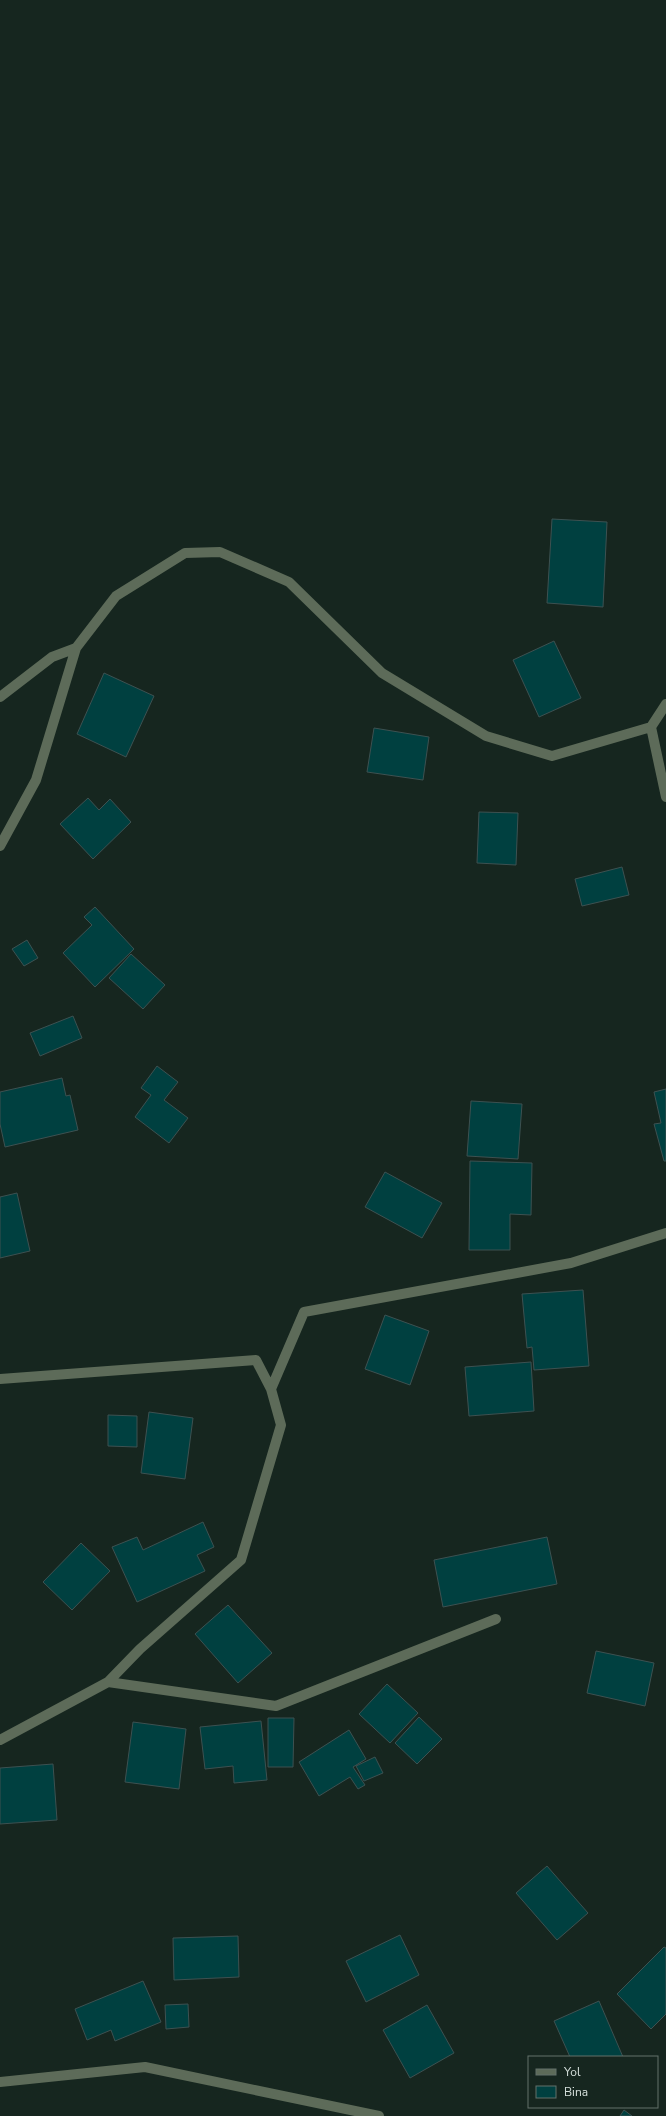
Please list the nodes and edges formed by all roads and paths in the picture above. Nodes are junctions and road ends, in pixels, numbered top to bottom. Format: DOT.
graph roads {
  1 [pos="76,648"];
  2 [pos="0,697"];
  3 [pos="666,704"];
  4 [pos="651,727"];
  5 [pos="666,797"];
  6 [pos="0,846"];
  7 [pos="666,1233"];
  8 [pos="0,1379"];
  9 [pos="272,1389"];
  10 [pos="496,1619"];
  11 [pos="108,1682"];
  12 [pos="0,1740"];
  13 [pos="0,2082"];
  14 [pos="380,2116"];
  1 -- 2 [label="street"];
  1 -- 4 [label="street"];
  1 -- 6 [label="street"];
  3 -- 4 [label="street"];
  4 -- 5 [label="street"];
  7 -- 9 [label="street"];
  8 -- 9 [label="street"];
  9 -- 11 [label="street"];
  10 -- 11 [label="street"];
  11 -- 12 [label="street"];
  13 -- 14 [label="street"];
}
